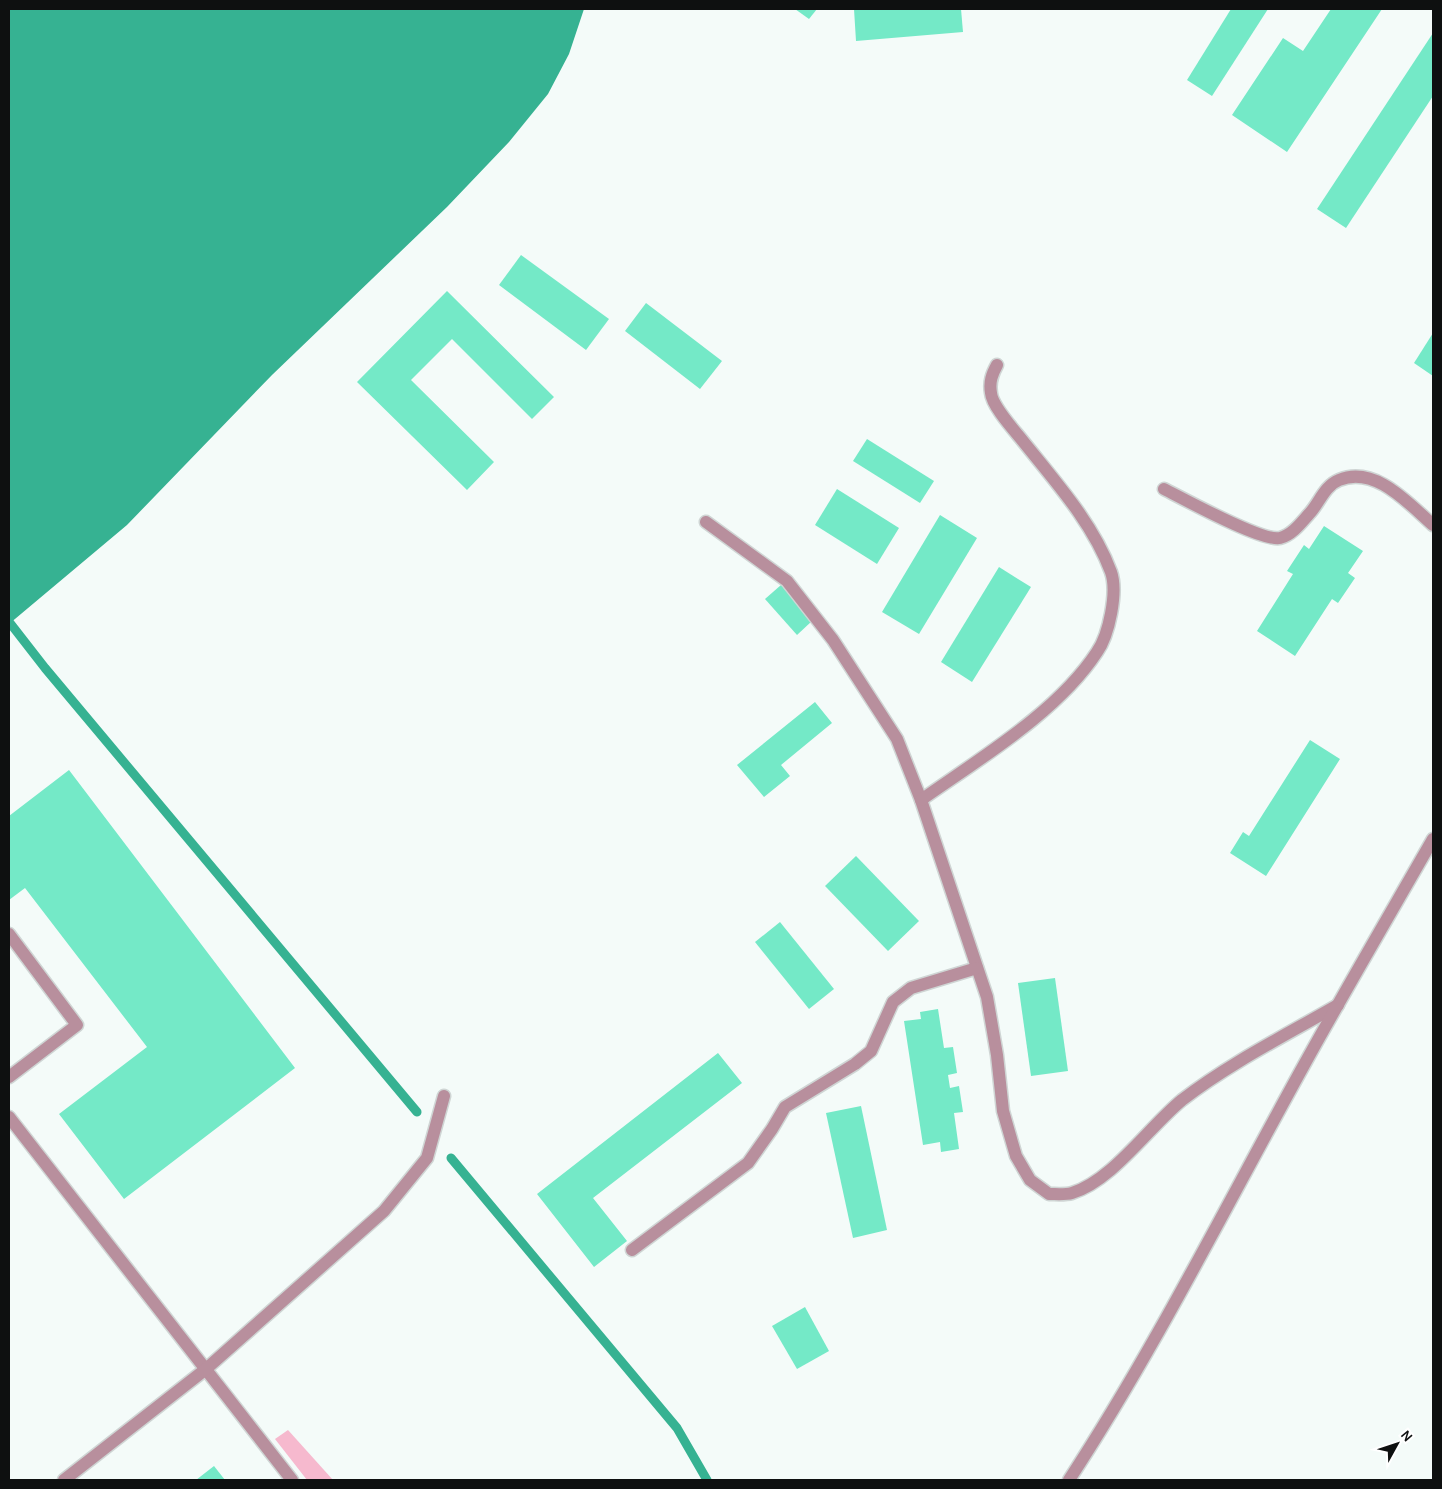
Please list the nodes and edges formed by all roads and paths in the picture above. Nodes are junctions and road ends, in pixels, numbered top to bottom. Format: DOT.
graph roads {
  1 [pos="997,364"];
  2 [pos="1164,489"];
  3 [pos="706,522"];
  4 [pos="1433,525"];
  5 [pos="921,800"];
  6 [pos="1433,839"];
  7 [pos="9,934"];
  8 [pos="977,968"];
  9 [pos="1338,1005"];
  10 [pos="9,1077"];
  11 [pos="444,1096"];
  12 [pos="9,1117"];
  13 [pos="632,1250"];
  14 [pos="206,1369"];
  15 [pos="64,1480"];
  16 [pos="292,1480"];
  17 [pos="1069,1480"];
  1 -- 5 [label="street"];
  2 -- 4 [label="street"];
  3 -- 5 [label="street"];
  5 -- 8 [label="street"];
  6 -- 9 [label="street"];
  7 -- 10 [label="street"];
  8 -- 9 [label="street"];
  8 -- 13 [label="street"];
  9 -- 17 [label="street"];
  11 -- 14 [label="street"];
  12 -- 14 [label="street"];
  14 -- 15 [label="street"];
  14 -- 16 [label="street"];
}
